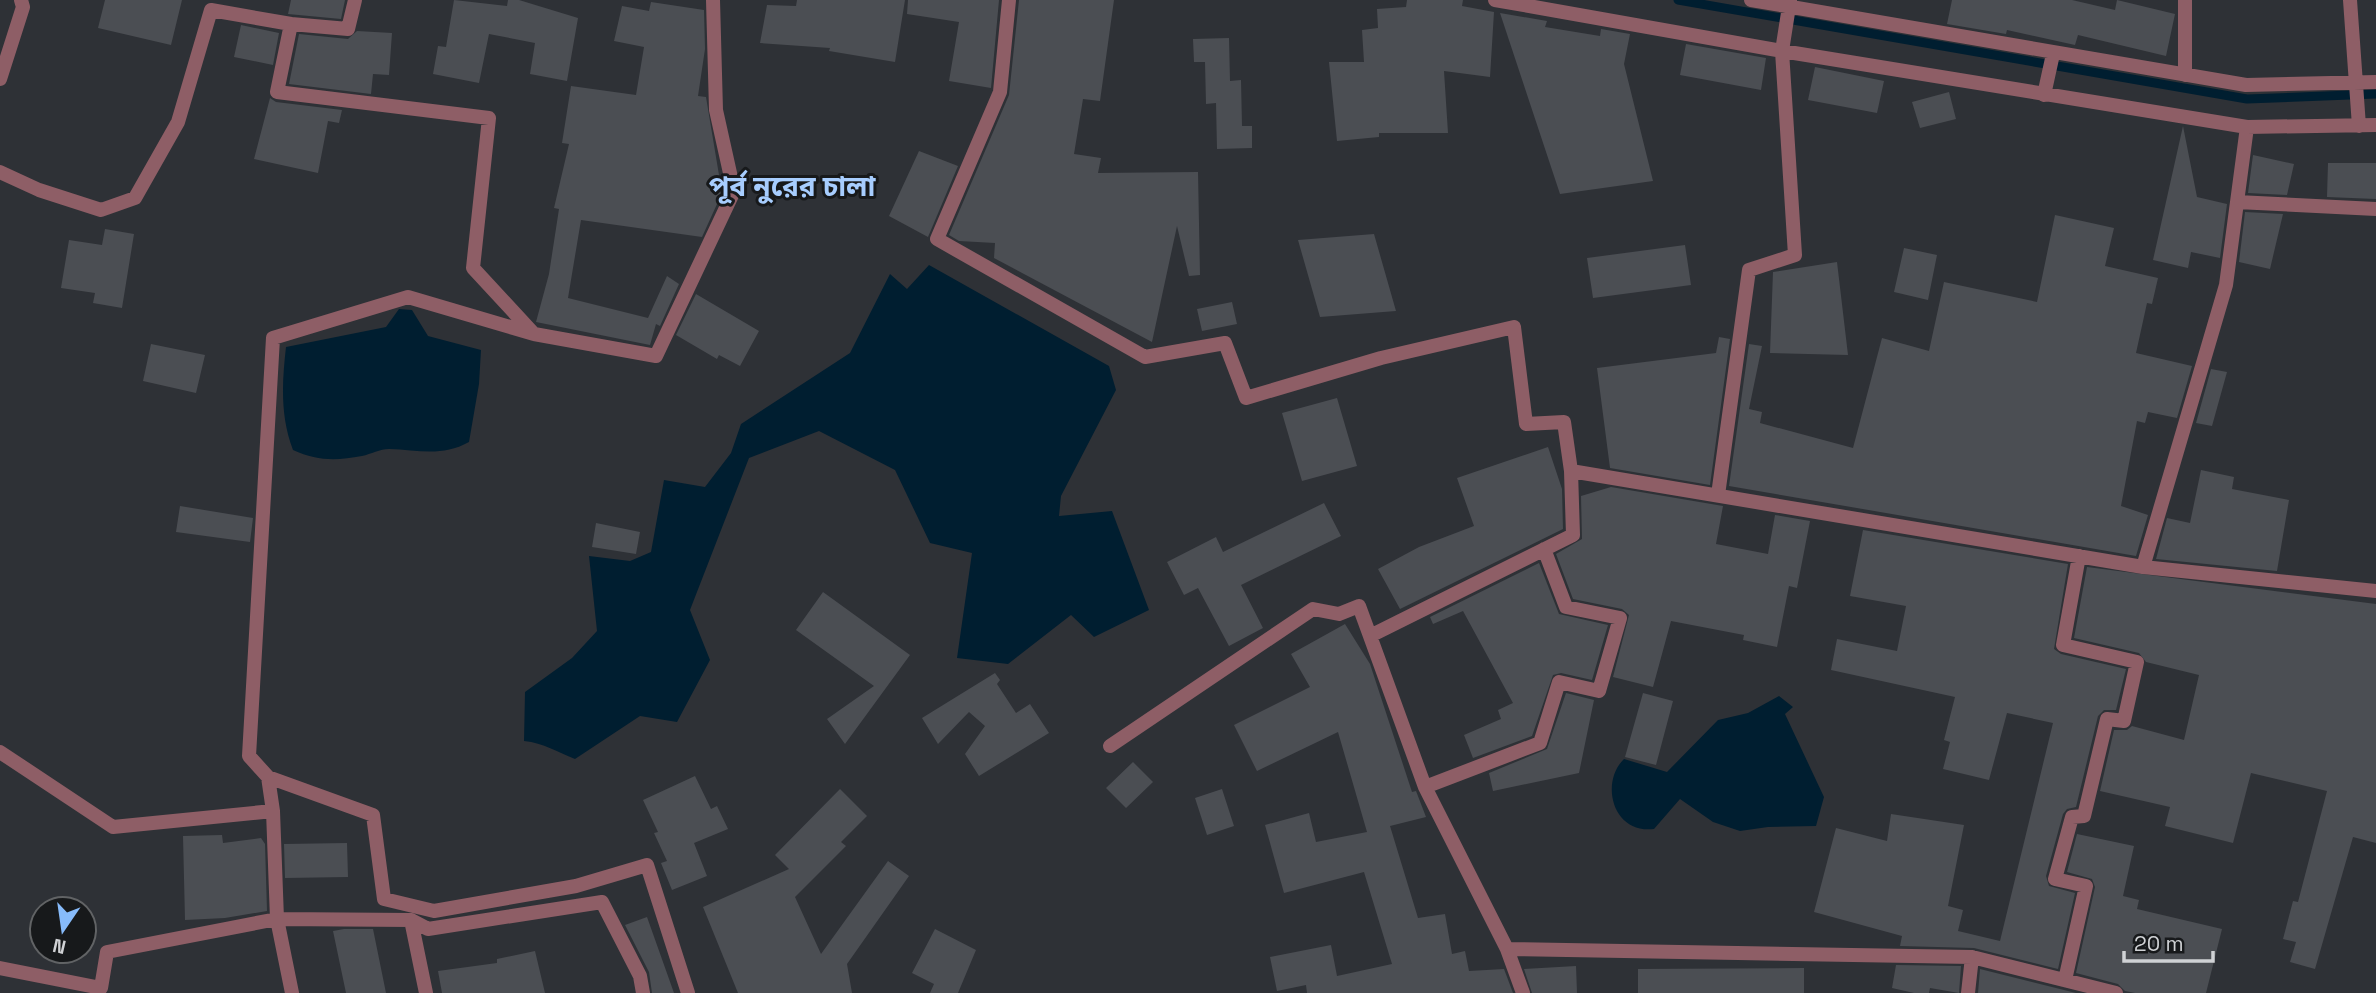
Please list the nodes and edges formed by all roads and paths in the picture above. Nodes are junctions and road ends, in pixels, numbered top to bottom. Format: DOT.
graph roads {
  1 [pos="21,0"];
  2 [pos="355,0"];
  3 [pos="713,0"];
  4 [pos="1009,0"];
  5 [pos="1495,0"];
  6 [pos="1751,0"];
  7 [pos="2185,0"];
  8 [pos="2350,0"];
  9 [pos="1790,4"];
  10 [pos="291,24"];
  11 [pos="1783,51"];
  12 [pos="2053,54"];
  13 [pos="2185,75"];
  14 [pos="0,79"];
  15 [pos="2376,82"];
  16 [pos="2357,83"];
  17 [pos="2044,95"];
  18 [pos="2376,125"];
  19 [pos="2359,126"];
  20 [pos="2247,127"];
  21 [pos="0,172"];
  22 [pos="2237,202"];
  23 [pos="2376,209"];
  24 [pos="534,334"];
  25 [pos="1571,471"];
  26 [pos="1718,495"];
  27 [pos="1544,550"];
  28 [pos="2079,556"];
  29 [pos="2143,567"];
  30 [pos="2376,591"];
  31 [pos="1370,636"];
  32 [pos="1110,746"];
  33 [pos="0,752"];
  34 [pos="268,777"];
  35 [pos="1425,787"];
  36 [pos="273,811"];
  37 [pos="278,919"];
  38 [pos="411,920"];
  39 [pos="1507,949"];
  40 [pos="1972,957"];
  41 [pos="0,968"];
  42 [pos="2065,980"];
  43 [pos="292,993"];
  44 [pos="426,993"];
  45 [pos="643,993"];
  46 [pos="688,993"];
  47 [pos="1523,993"];
  48 [pos="1968,993"];
  49 [pos="2116,993"];
  1 -- 14 [label="street"];
  2 -- 10 [label="street"];
  3 -- 24 [label="street"];
  4 -- 25 [label="street"];
  5 -- 11 [label="street"];
  6 -- 9 [label="street"];
  7 -- 13 [label="street"];
  8 -- 16 [label="street"];
  9 -- 11 [label="street"];
  9 -- 12 [label="street"];
  10 -- 21 [label="street"];
  10 -- 24 [label="street"];
  11 -- 17 [label="street"];
  11 -- 26 [label="street"];
  12 -- 13 [label="street"];
  12 -- 17 [label="street"];
  13 -- 16 [label="street"];
  15 -- 16 [label="street"];
  16 -- 19 [label="street"];
  17 -- 20 [label="street"];
  18 -- 19 [label="street"];
  19 -- 20 [label="street"];
  20 -- 22 [label="street"];
  22 -- 23 [label="street"];
  22 -- 29 [label="street"];
  24 -- 34 [label="street"];
  25 -- 26 [label="street"];
  25 -- 27 [label="street"];
  26 -- 28 [label="street"];
  27 -- 31 [label="street"];
  27 -- 35 [label="street"];
  28 -- 29 [label="street"];
  28 -- 42 [label="street"];
  29 -- 30 [label="street"];
  31 -- 32 [label="street"];
  31 -- 35 [label="street"];
  33 -- 36 [label="street"];
  34 -- 36 [label="street"];
  34 -- 46 [label="street"];
  35 -- 39 [label="street"];
  36 -- 37 [label="street"];
  37 -- 38 [label="street"];
  37 -- 41 [label="street"];
  37 -- 43 [label="street"];
  38 -- 44 [label="street"];
  38 -- 45 [label="street"];
  39 -- 40 [label="street"];
  39 -- 47 [label="street"];
  40 -- 42 [label="street"];
  40 -- 48 [label="street"];
  42 -- 49 [label="street"];
}
